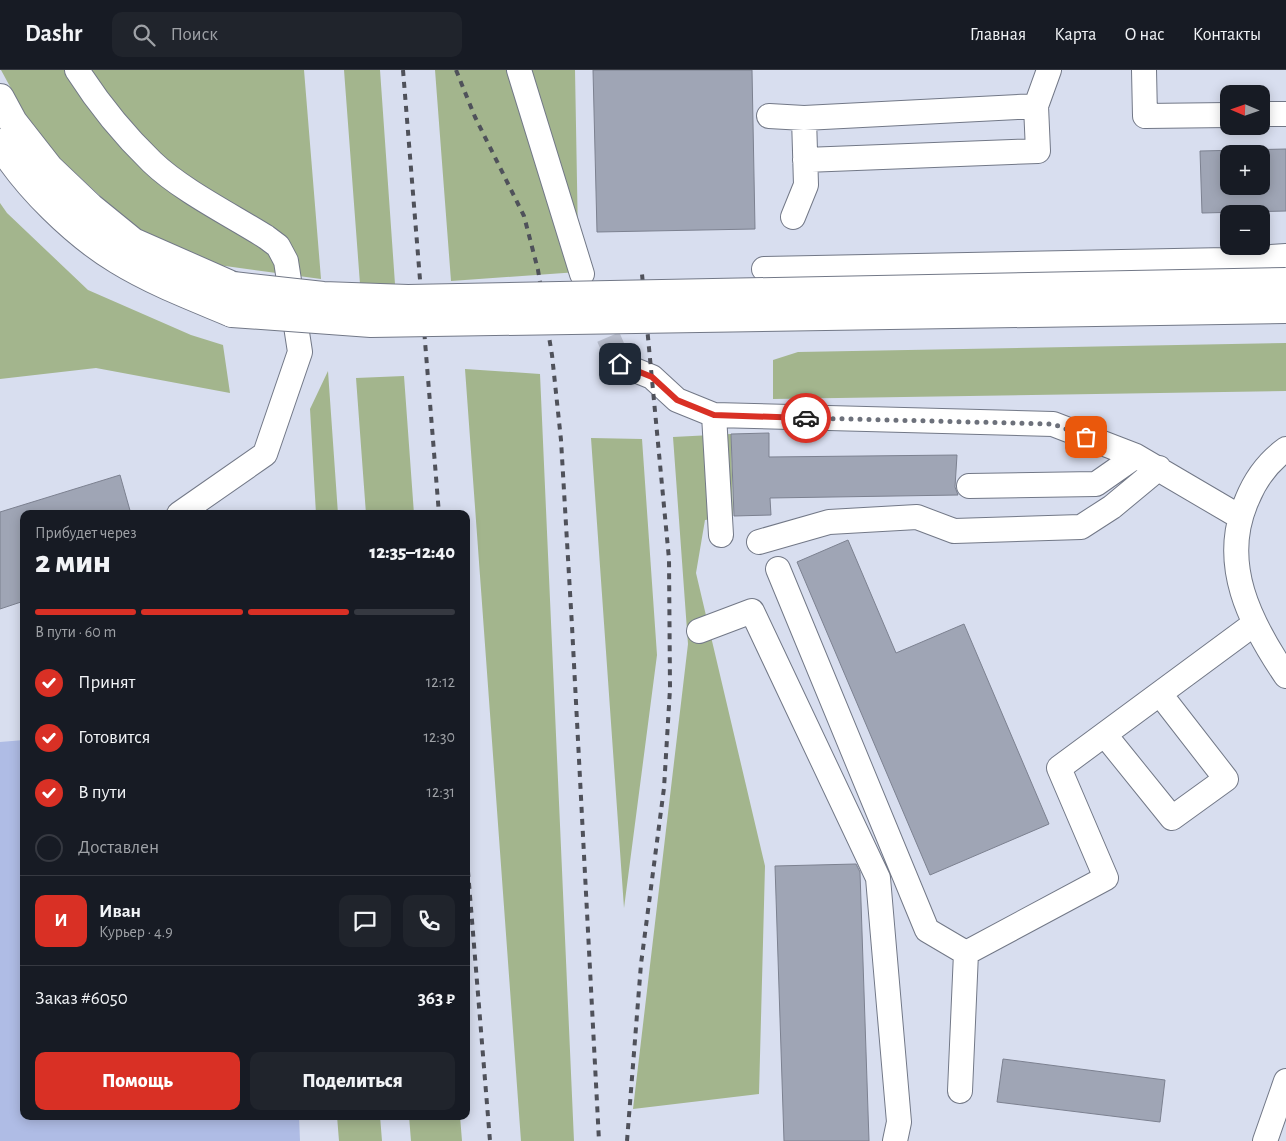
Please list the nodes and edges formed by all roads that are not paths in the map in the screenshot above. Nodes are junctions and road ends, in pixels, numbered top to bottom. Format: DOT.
graph roads {
  1 [pos="77,70"];
  2 [pos="519,70"];
  3 [pos="1049,70"];
  4 [pos="1144,70"];
  5 [pos="0,98"];
  6 [pos="1036,106"];
  7 [pos="1270,114"];
  8 [pos="1286,114"];
  9 [pos="1220,115"];
  10 [pos="769,116"];
  11 [pos="804,118"];
  12 [pos="0,143"];
  13 [pos="805,160"];
  14 [pos="792,217"];
  15 [pos="1286,256"];
  16 [pos="764,269"];
  17 [pos="582,274"];
  18 [pos="1286,282"];
  19 [pos="1286,309"];
  20 [pos="620,364"];
  21 [pos="714,415"];
  22 [pos="1286,449"];
  23 [pos="1136,456"];
  24 [pos="1158,468"];
  25 [pos="969,486"];
  26 [pos="184,510"];
  27 [pos="1240,516"];
  28 [pos="721,535"];
  29 [pos="760,542"];
  30 [pos="778,569"];
  31 [pos="1254,624"];
  32 [pos="698,631"];
  33 [pos="1286,676"];
  34 [pos="1160,694"];
  35 [pos="1104,735"];
  36 [pos="966,953"];
  37 [pos="1286,1081"];
  38 [pos="960,1091"];
  39 [pos="896,1141"];
  40 [pos="1266,1141"];
  1 -- 26 [label="street"];
  2 -- 17 [label="street"];
  3 -- 6 [label="street"];
  4 -- 9 [label="street"];
  5 -- 18 [label="main road, bridge"];
  6 -- 11 [label="street"];
  6 -- 13 [label="street"];
  7 -- 8 [label="street"];
  10 -- 11 [label="street"];
  11 -- 13 [label="street"];
  12 -- 19 [label="main road, bridge"];
  13 -- 14 [label="street"];
  15 -- 16 [label="street"];
  20 -- 21 [label="street"];
  21 -- 23 [label="street"];
  21 -- 28 [label="street"];
  22 -- 27 [label="street"];
  23 -- 24 [label="street"];
  23 -- 25 [label="street"];
  24 -- 27 [label="street"];
  24 -- 29 [label="street"];
  27 -- 31 [label="street"];
  30 -- 36 [label="street"];
  31 -- 33 [label="street"];
  31 -- 34 [label="street"];
  32 -- 39 [label="street"];
  34 -- 35 [label="street"];
  34 -- 35 [label="street"];
  35 -- 36 [label="street"];
  36 -- 38 [label="street"];
  37 -- 40 [label="street"];
}
